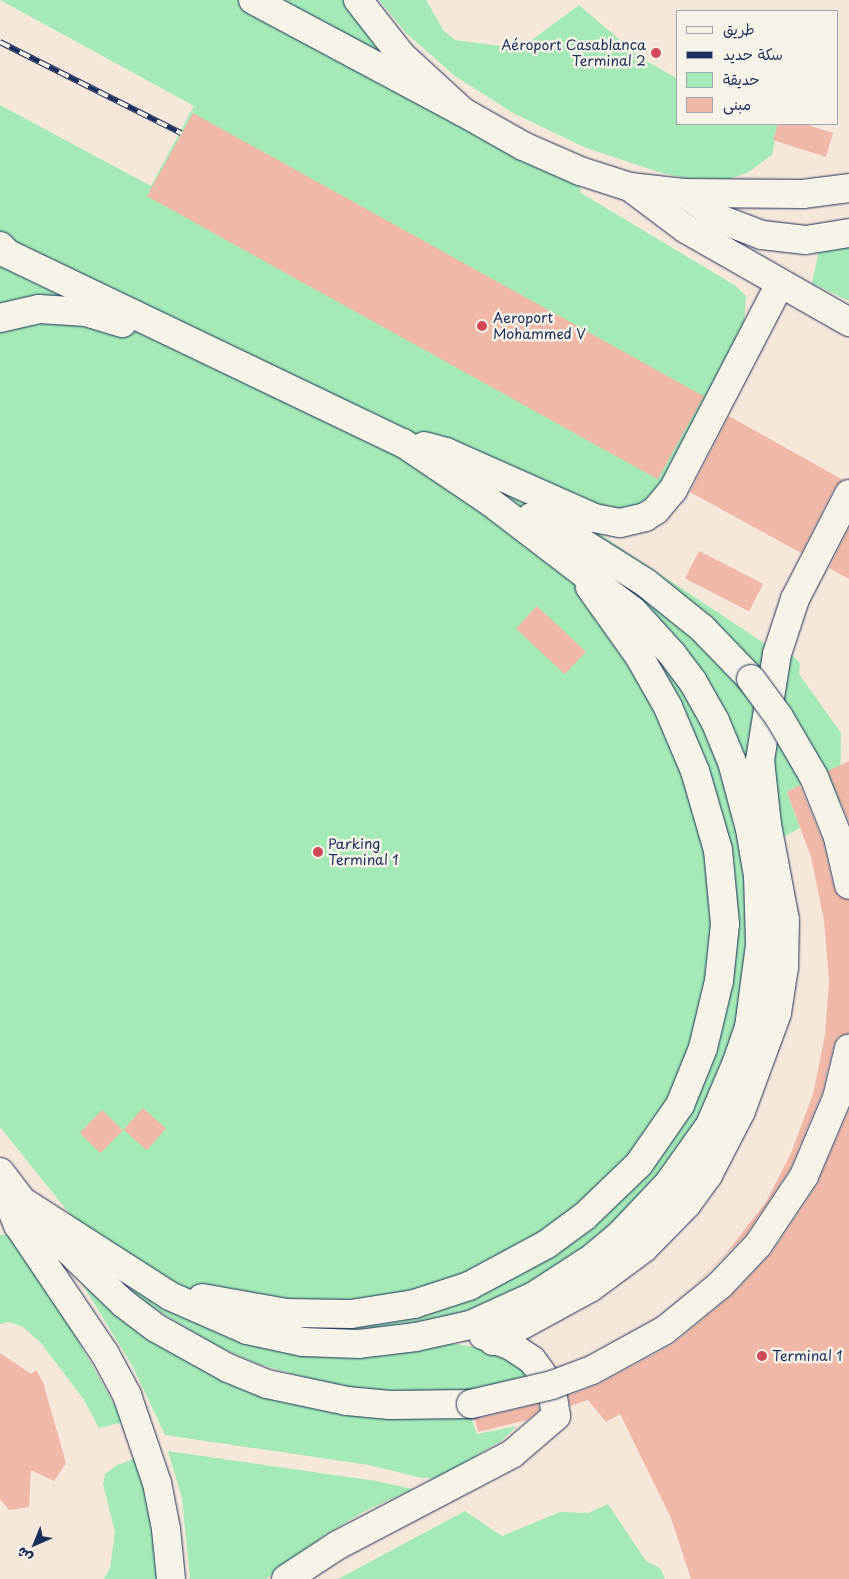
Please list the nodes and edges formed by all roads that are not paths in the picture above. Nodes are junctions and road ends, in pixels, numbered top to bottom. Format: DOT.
graph roads {
  1 [pos="253,0"];
  2 [pos="358,0"];
  3 [pos="463,112"];
  4 [pos="630,187"];
  5 [pos="849,188"];
  6 [pos="684,193"];
  7 [pos="849,217"];
  8 [pos="849,234"];
  9 [pos="3,250"];
  10 [pos="780,284"];
  11 [pos="0,318"];
  12 [pos="849,322"];
  13 [pos="189,339"];
  14 [pos="403,443"];
  15 [pos="849,494"];
  16 [pos="489,501"];
  17 [pos="587,577"];
  18 [pos="758,827"];
  19 [pos="849,885"];
  20 [pos="760,1031"];
  21 [pos="849,1048"];
  22 [pos="0,1172"];
  23 [pos="19,1199"];
  24 [pos="146,1280"];
  25 [pos="470,1325"];
  26 [pos="493,1341"];
  27 [pos="171,1579"];
  28 [pos="286,1579"];
  1 -- 3 [label="street"];
  2 -- 3 [label="street"];
  3 -- 4 [label="street"];
  4 -- 6 [label="street"];
  4 -- 10 [label="street"];
  5 -- 6 [label="street"];
  6 -- 7 [label="street"];
  6 -- 8 [label="street"];
  9 -- 13 [label="street"];
  10 -- 12 [label="street"];
  10 -- 14 [label="street"];
  11 -- 13 [label="street"];
  13 -- 14 [label="street"];
  14 -- 16 [label="street"];
  15 -- 18 [label="street"];
  16 -- 17 [label="street"];
  16 -- 19 [label="street, bridge"];
  17 -- 18 [label="street"];
  17 -- 24 [label="street"];
  18 -- 20 [label="street"];
  20 -- 25 [label="street"];
  20 -- 26 [label="street"];
  21 -- 23 [label="street, bridge"];
  22 -- 23 [label="street"];
  22 -- 27 [label="street"];
  23 -- 24 [label="street"];
  24 -- 25 [label="street"];
  25 -- 26 [label="street"];
  26 -- 28 [label="street"];
}
